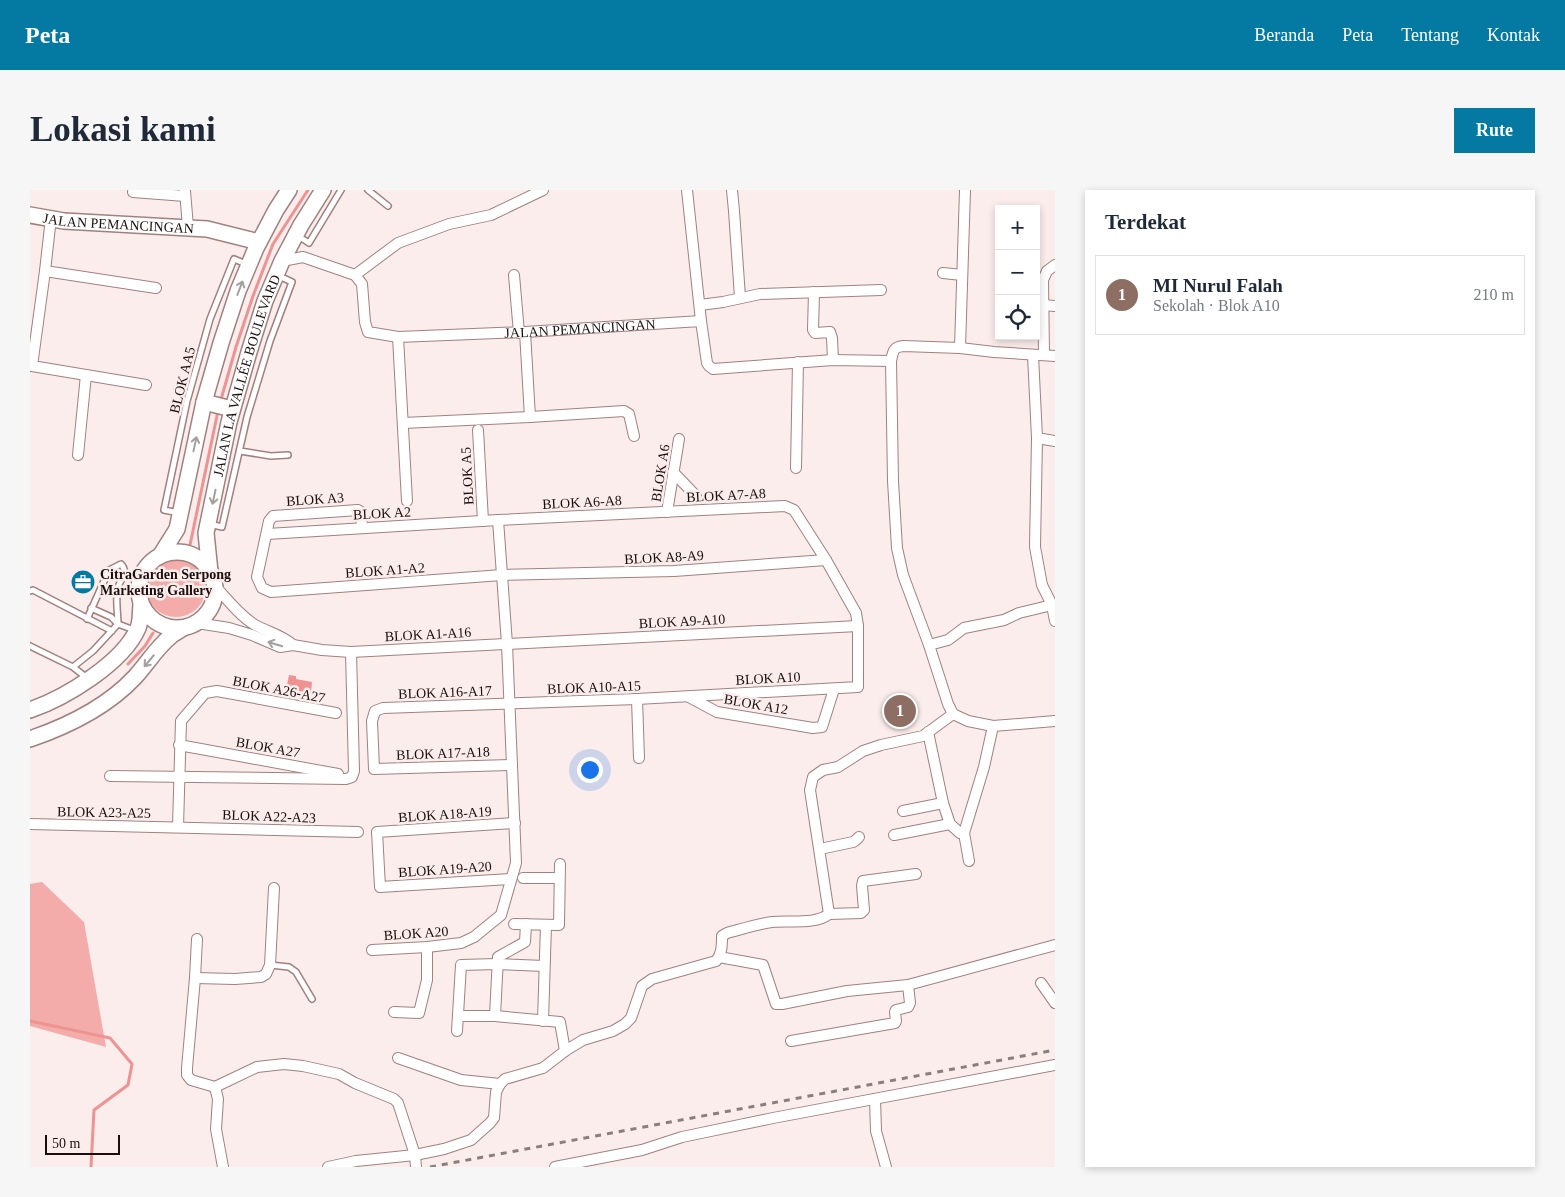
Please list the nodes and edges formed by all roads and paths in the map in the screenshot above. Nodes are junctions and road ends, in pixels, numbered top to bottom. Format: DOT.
graph roads {
  1 [pos="134,190"];
  2 [pos="289,190"];
  3 [pos="324,190"];
  4 [pos="342,190"];
  5 [pos="368,190"];
  6 [pos="543,190"];
  7 [pos="687,190"];
  8 [pos="732,190"];
  9 [pos="965,190"];
  10 [pos="185,193"];
  11 [pos="388,206"];
  12 [pos="30,215"];
  13 [pos="51,218"];
  14 [pos="188,227"];
  15 [pos="295,235"];
  16 [pos="258,245"];
  17 [pos="249,265"];
  18 [pos="1055,265"];
  19 [pos="279,268"];
  20 [pos="46,271"];
  21 [pos="943,273"];
  22 [pos="962,274"];
  23 [pos="355,275"];
  24 [pos="514,275"];
  25 [pos="156,288"];
  26 [pos="881,290"];
  27 [pos="814,292"];
  28 [pos="740,297"];
  29 [pos="700,305"];
  30 [pos="1043,305"];
  31 [pos="1055,306"];
  32 [pos="701,321"];
  33 [pos="522,332"];
  34 [pos="398,337"];
  35 [pos="960,348"];
  36 [pos="1033,355"];
  37 [pos="1050,356"];
  38 [pos="833,360"];
  39 [pos="890,361"];
  40 [pos="798,362"];
  41 [pos="86,375"];
  42 [pos="146,385"];
  43 [pos="204,402"];
  44 [pos="232,409"];
  45 [pos="530,417"];
  46 [pos="403,423"];
  47 [pos="478,430"];
  48 [pos="634,436"];
  49 [pos="1037,438"];
  50 [pos="680,439"];
  51 [pos="1055,441"];
  52 [pos="240,451"];
  53 [pos="78,455"];
  54 [pos="288,455"];
  55 [pos="796,468"];
  56 [pos="673,472"];
  57 [pos="696,496"];
  58 [pos="407,501"];
  59 [pos="667,512"];
  60 [pos="180,513"];
  61 [pos="498,520"];
  62 [pos="483,521"];
  63 [pos="208,524"];
  64 [pos="362,528"];
  65 [pos="267,534"];
  66 [pos="160,556"];
  67 [pos="826,560"];
  68 [pos="502,575"];
  69 [pos="212,579"];
  70 [pos="30,591"];
  71 [pos="141,605"];
  72 [pos="92,608"];
  73 [pos="1054,612"];
  74 [pos="87,619"];
  75 [pos="118,624"];
  76 [pos="190,625"];
  77 [pos="858,626"];
  78 [pos="112,631"];
  79 [pos="136,631"];
  80 [pos="254,631"];
  81 [pos="507,644"];
  82 [pos="929,645"];
  83 [pos="30,646"];
  84 [pos="351,652"];
  85 [pos="73,667"];
  86 [pos="89,680"];
  87 [pos="834,688"];
  88 [pos="684,696"];
  89 [pos="637,699"];
  90 [pos="509,703"];
  91 [pos="30,710"];
  92 [pos="336,713"];
  93 [pos="953,714"];
  94 [pos="1055,721"];
  95 [pos="993,726"];
  96 [pos="928,732"];
  97 [pos="30,739"];
  98 [pos="179,746"];
  99 [pos="639,758"];
  100 [pos="512,765"];
  101 [pos="374,769"];
  102 [pos="110,776"];
  103 [pos="179,777"];
  104 [pos="349,778"];
  105 [pos="943,803"];
  106 [pos="903,811"];
  107 [pos="515,823"];
  108 [pos="30,824"];
  109 [pos="950,824"];
  110 [pos="178,828"];
  111 [pos="358,832"];
  112 [pos="964,833"];
  113 [pos="894,835"];
  114 [pos="859,837"];
  115 [pos="820,849"];
  116 [pos="969,861"];
  117 [pos="560,864"];
  118 [pos="916,874"];
  119 [pos="523,878"];
  120 [pos="559,878"];
  121 [pos="511,879"];
  122 [pos="380,887"];
  123 [pos="274,888"];
  124 [pos="829,914"];
  125 [pos="514,924"];
  126 [pos="526,924"];
  127 [pos="546,925"];
  128 [pos="197,940"];
  129 [pos="1055,945"];
  130 [pos="427,947"];
  131 [pos="372,950"];
  132 [pos="719,957"];
  133 [pos="497,964"];
  134 [pos="270,965"];
  135 [pos="544,966"];
  136 [pos="195,978"];
  137 [pos="1041,983"];
  138 [pos="908,985"];
  139 [pos="312,999"];
  140 [pos="1055,1003"];
  141 [pos="394,1012"];
  142 [pos="458,1016"];
  143 [pos="495,1016"];
  144 [pos="543,1021"];
  145 [pos="457,1031"];
  146 [pos="790,1041"];
  147 [pos="565,1051"];
  148 [pos="398,1058"];
  149 [pos="1055,1065"];
  150 [pos="500,1084"];
  151 [pos="215,1087"];
  152 [pos="875,1099"];
  153 [pos="415,1155"];
  154 [pos="223,1167"];
  155 [pos="328,1167"];
  156 [pos="416,1167"];
  157 [pos="555,1167"];
  158 [pos="886,1167"];
  1 -- 10 [label="street"];
  2 -- 16 [label="street"];
  3 -- 15 [label="street, JALAN LA VALLÉE BOULEVARD"];
  4 -- 15 [label="lane"];
  5 -- 11 [label="lane"];
  6 -- 23 [label="street"];
  7 -- 29 [label="street"];
  8 -- 28 [label="street"];
  9 -- 22 [label="street"];
  10 -- 14 [label="street"];
  12 -- 13 [label="street, JALAN PEMANCINGAN"];
  13 -- 14 [label="street, JALAN PEMANCINGAN"];
  13 -- 20 [label="street"];
  14 -- 16 [label="street, JALAN PEMANCINGAN"];
  15 -- 19 [label="street, JALAN LA VALLÉE BOULEVARD"];
  16 -- 17 [label="street"];
  43 -- 17 [label="street, one-way"];
  17 -- 60 [label="lane, BLOK AA5"];
  18 -- 30 [label="street"];
  19 -- 23 [label="street"];
  19 -- 44 [label="street, JALAN LA VALLÉE BOULEVARD"];
  19 -- 52 [label="lane"];
  20 -- 25 [label="street"];
  20 -- 41 [label="street"];
  21 -- 22 [label="street"];
  22 -- 35 [label="street"];
  23 -- 34 [label="street, JALAN PEMANCINGAN"];
  24 -- 33 [label="street"];
  26 -- 27 [label="street"];
  27 -- 28 [label="street"];
  27 -- 38 [label="street"];
  28 -- 29 [label="street"];
  29 -- 32 [label="street"];
  30 -- 31 [label="street"];
  30 -- 37 [label="street"];
  32 -- 33 [label="street, JALAN PEMANCINGAN"];
  32 -- 40 [label="street"];
  33 -- 34 [label="street, JALAN PEMANCINGAN"];
  33 -- 45 [label="street"];
  34 -- 46 [label="street"];
  35 -- 36 [label="street"];
  35 -- 39 [label="street"];
  36 -- 37 [label="street"];
  36 -- 49 [label="street"];
  38 -- 39 [label="street"];
  38 -- 40 [label="street"];
  39 -- 82 [label="street"];
  40 -- 55 [label="street"];
  41 -- 42 [label="street"];
  41 -- 53 [label="street"];
  43 -- 44 [label="street"];
  60 -- 43 [label="street, one-way"];
  44 -- 63 [label="street, JALAN LA VALLÉE BOULEVARD, one-way"];
  45 -- 46 [label="street"];
  45 -- 48 [label="street"];
  46 -- 58 [label="street"];
  47 -- 62 [label="street, BLOK A5"];
  49 -- 51 [label="street"];
  49 -- 73 [label="street"];
  50 -- 56 [label="street, BLOK A6"];
  52 -- 54 [label="lane"];
  52 -- 63 [label="lane"];
  56 -- 57 [label="street"];
  56 -- 59 [label="street, BLOK A6"];
  59 -- 61 [label="street, BLOK A6-A8"];
  59 -- 67 [label="street, BLOK A7-A8"];
  60 -- 66 [label="street"];
  61 -- 62 [label="street, BLOK A2"];
  61 -- 68 [label="street"];
  62 -- 64 [label="street, BLOK A2"];
  63 -- 69 [label="street, JALAN LA VALLÉE BOULEVARD"];
  64 -- 65 [label="street, BLOK A2"];
  64 -- 65 [label="street, BLOK A3"];
  65 -- 68 [label="street, BLOK A1-A2"];
  66 -- 69 [label="street"];
  66 -- 71 [label="street"];
  67 -- 68 [label="street, BLOK A8-A9"];
  67 -- 77 [label="street"];
  68 -- 81 [label="street"];
  69 -- 76 [label="street"];
  69 -- 80 [label="street"];
  70 -- 74 [label="lane"];
  71 -- 76 [label="street"];
  71 -- 79 [label="street"];
  72 -- 74 [label="lane"];
  72 -- 75 [label="lane"];
  72 -- 75 [label="lane"];
  73 -- 82 [label="street"];
  74 -- 78 [label="lane"];
  75 -- 78 [label="lane"];
  75 -- 79 [label="lane"];
  76 -- 80 [label="street"];
  76 -- 97 [label="street, one-way"];
  77 -- 81 [label="street, BLOK A9-A10"];
  77 -- 87 [label="street, BLOK A10"];
  78 -- 85 [label="lane"];
  79 -- 86 [label="street"];
  80 -- 84 [label="street, BLOK A1-A16"];
  81 -- 84 [label="street, BLOK A1-A16"];
  81 -- 90 [label="street"];
  82 -- 93 [label="street"];
  83 -- 85 [label="lane"];
  84 -- 104 [label="street"];
  85 -- 86 [label="lane"];
  86 -- 91 [label="street"];
  87 -- 88 [label="street, BLOK A10"];
  87 -- 88 [label="street, BLOK A12"];
  88 -- 89 [label="street, BLOK A10-A15"];
  89 -- 90 [label="street, BLOK A10-A15"];
  89 -- 99 [label="street"];
  90 -- 100 [label="street"];
  90 -- 101 [label="street, BLOK A16-A17"];
  92 -- 98 [label="street, BLOK A26-A27"];
  93 -- 95 [label="street"];
  93 -- 96 [label="street"];
  94 -- 95 [label="street"];
  95 -- 112 [label="street"];
  96 -- 105 [label="street"];
  96 -- 115 [label="street"];
  98 -- 103 [label="street"];
  98 -- 104 [label="street, BLOK A27"];
  100 -- 101 [label="street, BLOK A17-A18"];
  100 -- 107 [label="street"];
  102 -- 103 [label="street"];
  103 -- 104 [label="street"];
  103 -- 110 [label="street"];
  105 -- 106 [label="street"];
  105 -- 109 [label="street"];
  107 -- 121 [label="street"];
  107 -- 122 [label="street, BLOK A18-A19"];
  108 -- 110 [label="street, BLOK A23-A25"];
  109 -- 112 [label="street"];
  109 -- 113 [label="street"];
  110 -- 111 [label="street, BLOK A22-A23"];
  112 -- 116 [label="street"];
  114 -- 115 [label="street"];
  115 -- 124 [label="street"];
  117 -- 120 [label="street"];
  118 -- 124 [label="street"];
  119 -- 120 [label="street"];
  120 -- 127 [label="street"];
  121 -- 122 [label="street, BLOK A19-A20"];
  121 -- 130 [label="street, BLOK A20"];
  123 -- 134 [label="street"];
  124 -- 132 [label="street"];
  125 -- 126 [label="street"];
  126 -- 127 [label="street"];
  126 -- 133 [label="street"];
  127 -- 135 [label="street"];
  128 -- 136 [label="street"];
  129 -- 138 [label="street"];
  130 -- 131 [label="street, BLOK A20"];
  130 -- 141 [label="street"];
  132 -- 138 [label="street"];
  132 -- 147 [label="street"];
  133 -- 135 [label="street"];
  133 -- 142 [label="street"];
  133 -- 143 [label="street"];
  134 -- 136 [label="street"];
  134 -- 139 [label="lane"];
  135 -- 144 [label="street"];
  136 -- 151 [label="street"];
  137 -- 140 [label="street"];
  138 -- 146 [label="street"];
  142 -- 143 [label="street"];
  142 -- 145 [label="street"];
  143 -- 144 [label="street"];
  144 -- 147 [label="street"];
  147 -- 150 [label="street"];
  148 -- 150 [label="street"];
  149 -- 152 [label="street"];
  150 -- 153 [label="street"];
  151 -- 153 [label="street"];
  151 -- 154 [label="street"];
  152 -- 157 [label="street"];
  152 -- 158 [label="street"];
  153 -- 155 [label="street"];
  153 -- 156 [label="street"];
}
